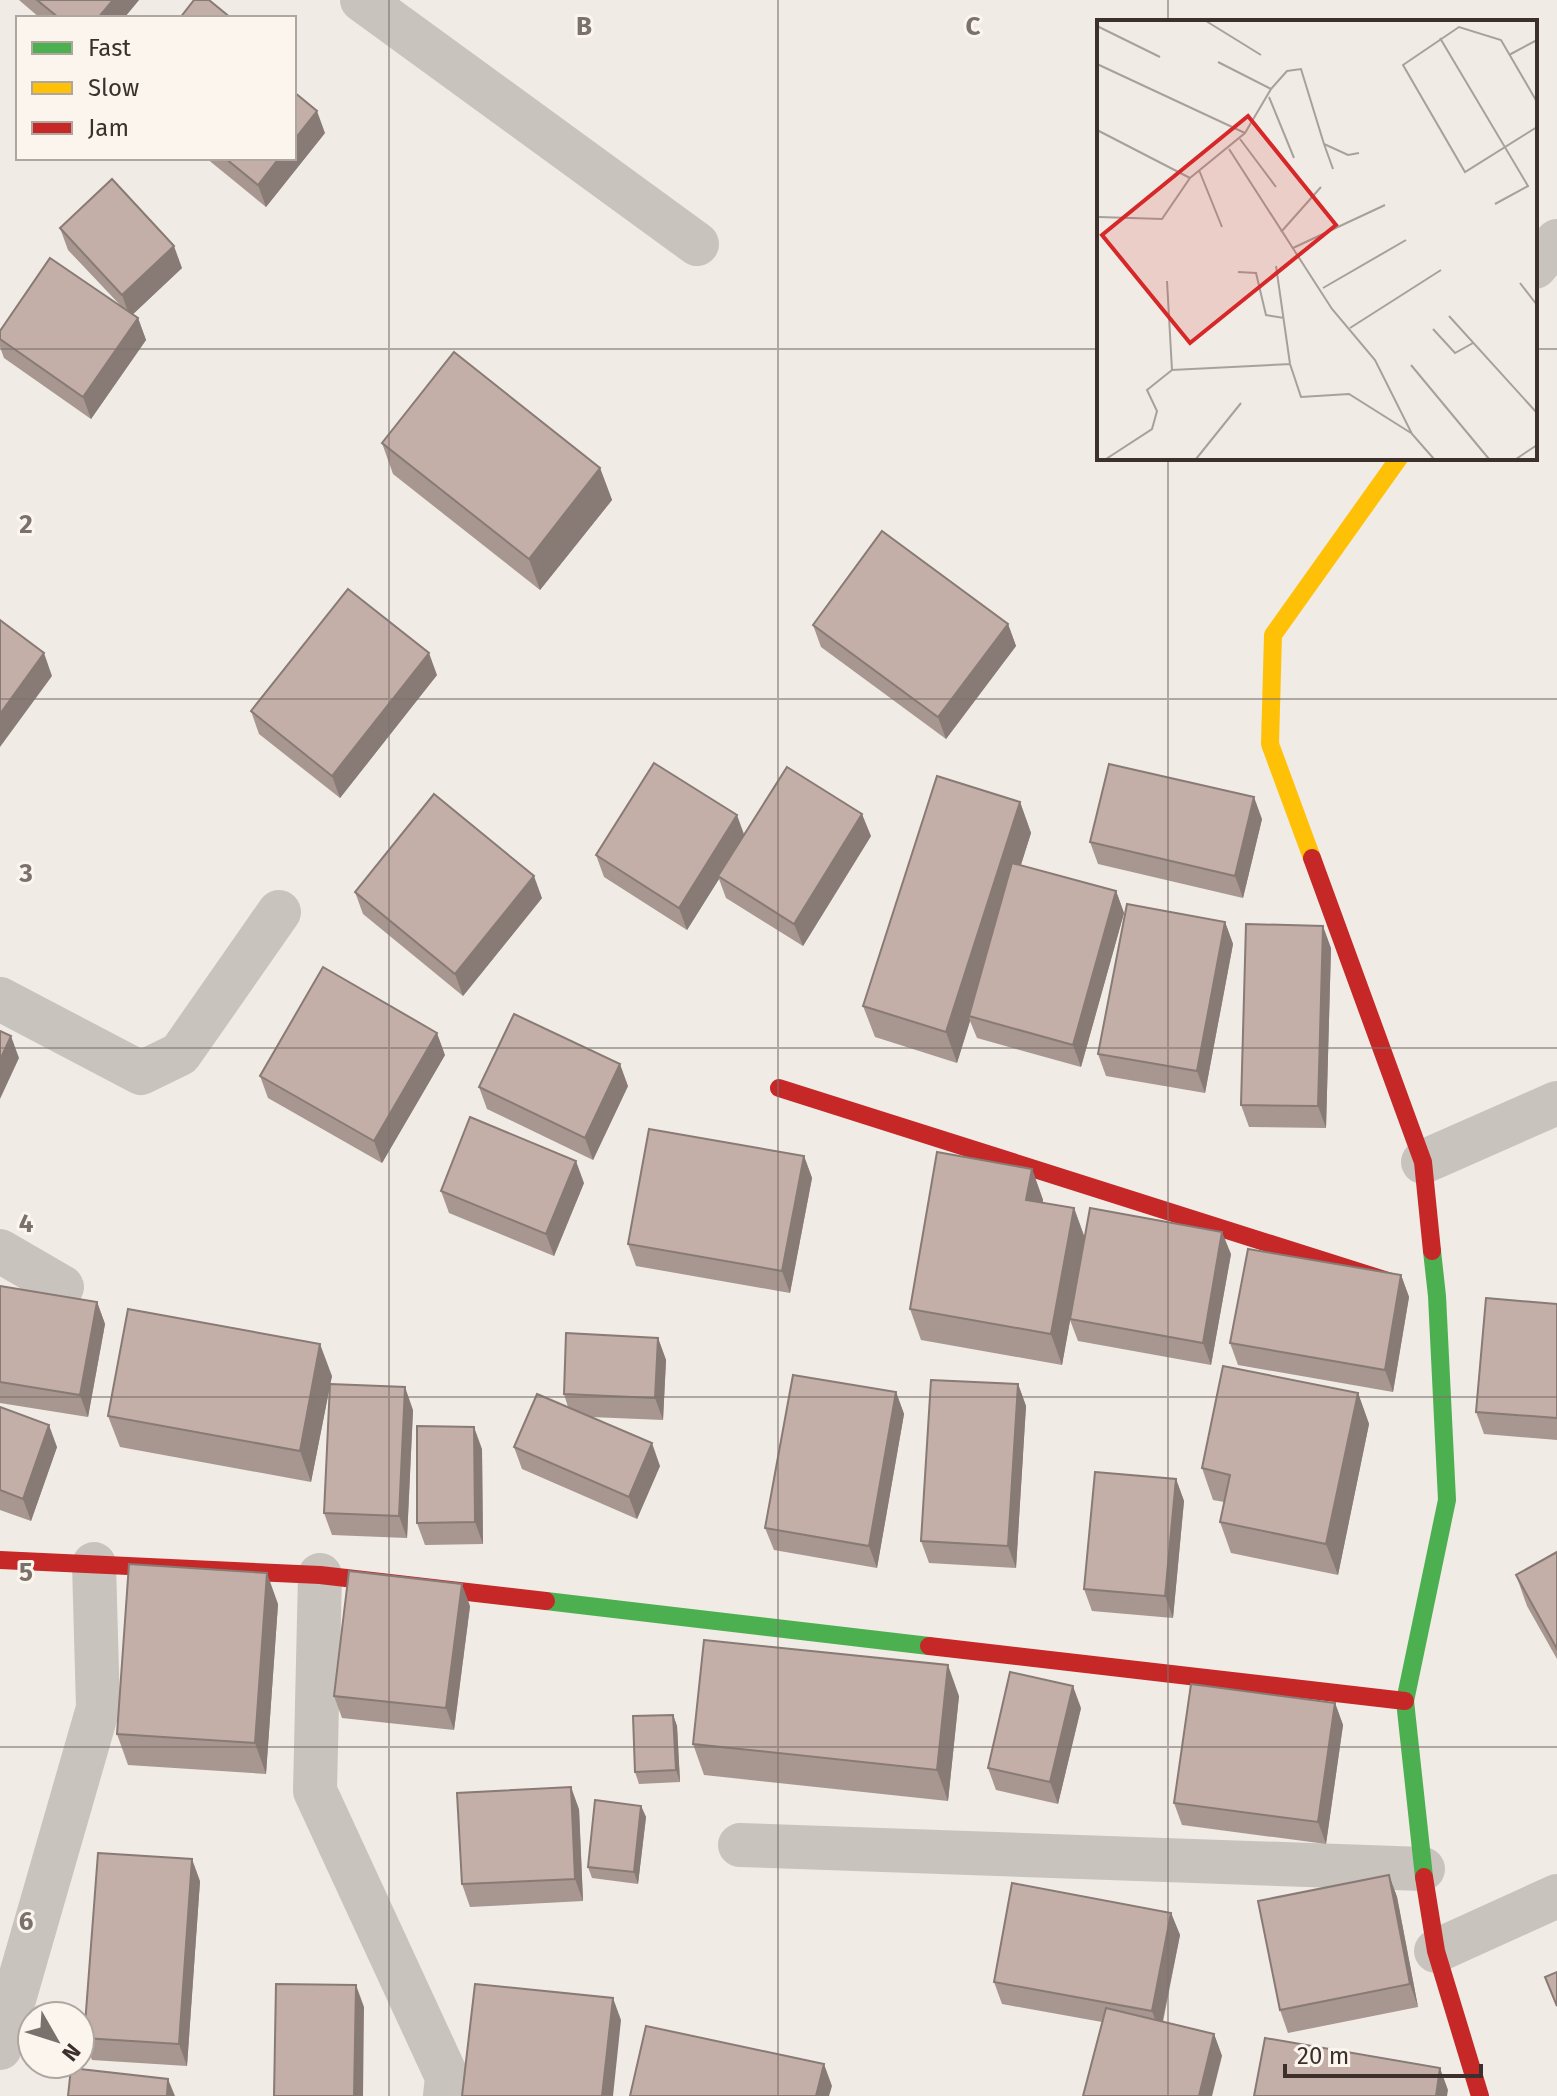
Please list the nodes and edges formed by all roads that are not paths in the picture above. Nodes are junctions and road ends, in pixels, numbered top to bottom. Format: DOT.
graph roads {
  1 [pos="362,0"];
  2 [pos="1557,241"];
  3 [pos="697,244"];
  4 [pos="1537,264"];
  5 [pos="1398,460"];
  6 [pos="279,912"];
  7 [pos="0,999"];
  8 [pos="779,1088"];
  9 [pos="1557,1103"];
  10 [pos="1423,1162"];
  11 [pos="0,1251"];
  12 [pos="62,1287"];
  13 [pos="1422,1291"];
  14 [pos="0,1560"];
  15 [pos="94,1564"];
  16 [pos="320,1575"];
  17 [pos="1405,1701"];
  18 [pos="740,1845"];
  19 [pos="1423,1869"];
  20 [pos="1557,1896"];
  21 [pos="1436,1951"];
  22 [pos="0,2048"];
  23 [pos="445,2096"];
  24 [pos="1480,2096"];
  1 -- 3 [label="street"];
  2 -- 4 [label="street"];
  5 -- 10 [label="street"];
  6 -- 7 [label="street"];
  8 -- 13 [label="street"];
  9 -- 10 [label="street"];
  10 -- 13 [label="street"];
  11 -- 12 [label="street"];
  13 -- 17 [label="street"];
  14 -- 15 [label="street"];
  15 -- 16 [label="street"];
  15 -- 22 [label="street"];
  16 -- 17 [label="street"];
  16 -- 23 [label="street"];
  17 -- 19 [label="street"];
  18 -- 19 [label="street"];
  19 -- 21 [label="street"];
  20 -- 21 [label="street"];
  21 -- 24 [label="street"];
}
